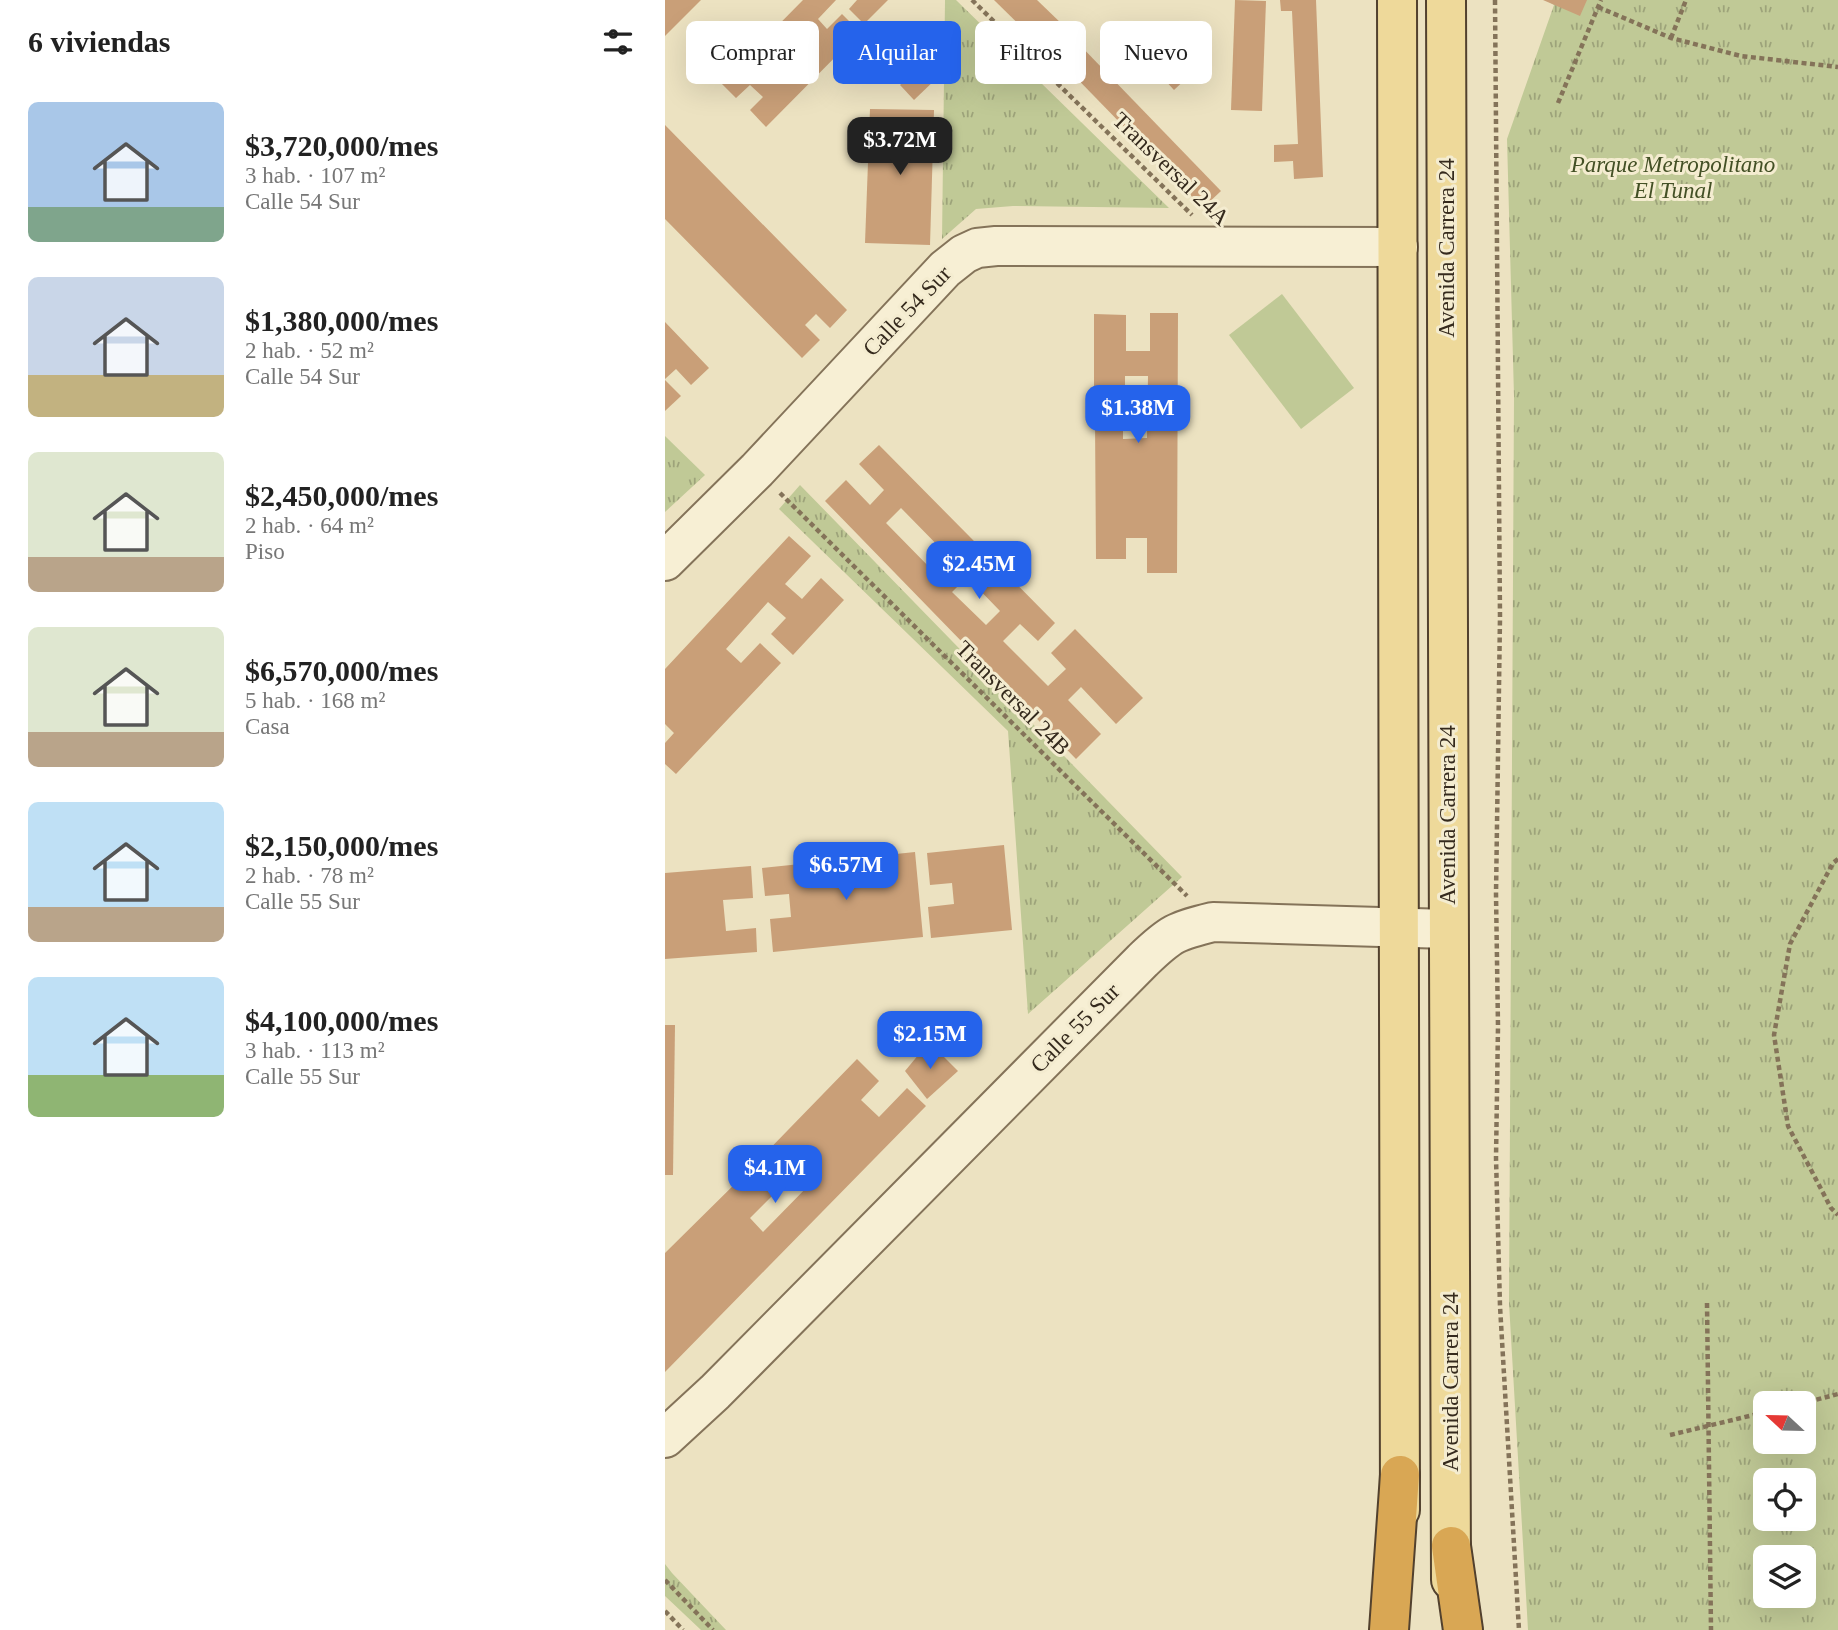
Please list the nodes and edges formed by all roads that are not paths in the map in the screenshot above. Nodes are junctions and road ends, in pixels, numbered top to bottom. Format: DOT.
graph roads {
  1 [pos="1397,0"];
  2 [pos="1446,0"];
  3 [pos="1398,247"];
  4 [pos="665,561"];
  5 [pos="1399,927"];
  6 [pos="1448,929"];
  7 [pos="665,1438"];
  8 [pos="1400,1475"];
  9 [pos="1451,1546"];
  10 [pos="1389,1630"];
  11 [pos="1400,1630"];
  12 [pos="1451,1630"];
  13 [pos="1463,1630"];
  1 -- 3 [label="main road, Avenida Carrera 24"];
  2 -- 6 [label="main road, Avenida Carrera 24"];
  3 -- 4 [label="street, Calle 54 Sur"];
  3 -- 5 [label="main road, Avenida Carrera 24"];
  5 -- 6 [label="street, Calle 55 Sur"];
  5 -- 7 [label="street, Calle 55 Sur"];
  5 -- 8 [label="main road, Avenida Carrera 24"];
  6 -- 9 [label="main road, Avenida Carrera 24"];
  8 -- 10 [label="highway"];
  8 -- 11 [label="main road, Avenida Carrera 24"];
  9 -- 12 [label="main road, Avenida Carrera 24"];
  9 -- 13 [label="highway"];
}
